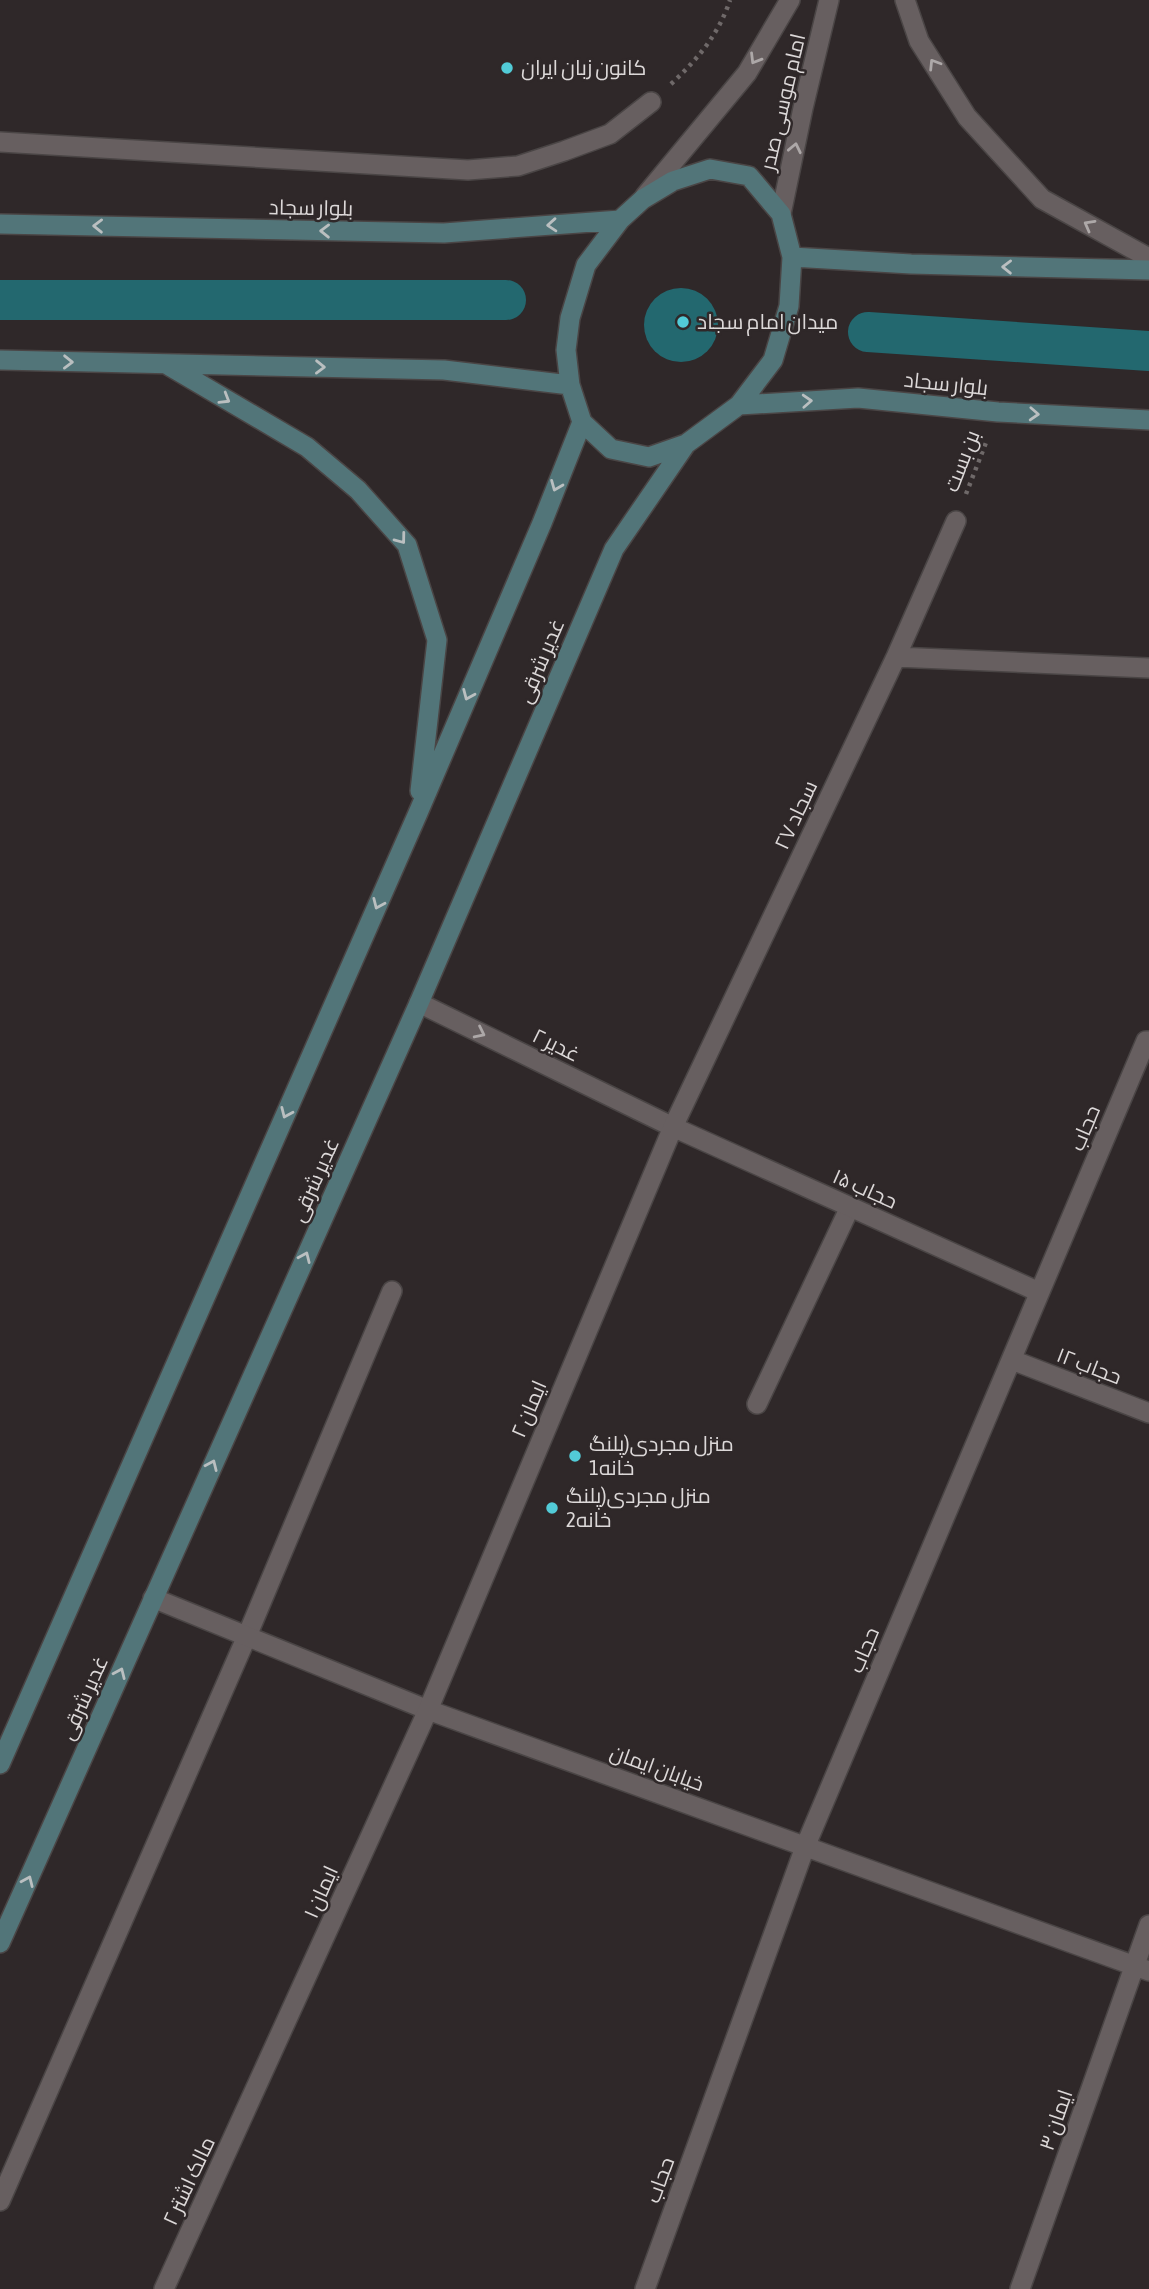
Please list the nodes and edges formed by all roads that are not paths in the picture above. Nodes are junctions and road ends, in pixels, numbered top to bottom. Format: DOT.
graph roads {
  1 [pos="790,0"];
  2 [pos="829,0"];
  3 [pos="905,0"];
  4 [pos="651,102"];
  5 [pos="0,142"];
  6 [pos="643,199"];
  7 [pos="781,214"];
  8 [pos="620,220"];
  9 [pos="0,224"];
  10 [pos="792,257"];
  11 [pos="1149,258"];
  12 [pos="1149,270"];
  13 [pos="0,360"];
  14 [pos="166,364"];
  15 [pos="569,385"];
  16 [pos="739,405"];
  17 [pos="1149,420"];
  18 [pos="582,422"];
  19 [pos="686,444"];
  20 [pos="956,521"];
  21 [pos="896,657"];
  22 [pos="1149,668"];
  23 [pos="418,813"];
  24 [pos="419,1003"];
  25 [pos="1148,1039"];
  26 [pos="673,1127"];
  27 [pos="850,1207"];
  28 [pos="392,1291"];
  29 [pos="1039,1292"];
  30 [pos="1012,1360"];
  31 [pos="757,1404"];
  32 [pos="1149,1413"];
  33 [pos="153,1598"];
  34 [pos="247,1636"];
  35 [pos="428,1710"];
  36 [pos="0,1764"];
  37 [pos="805,1847"];
  38 [pos="1149,1925"];
  39 [pos="0,1943"];
  40 [pos="1142,1969"];
  41 [pos="255,2092"];
  42 [pos="0,2201"];
  43 [pos="164,2289"];
  44 [pos="645,2289"];
  45 [pos="1020,2289"];
  1 -- 6 [label="street, one-way"];
  7 -- 2 [label="street, امام موسی صدر, one-way"];
  11 -- 3 [label="street, one-way"];
  4 -- 5 [label="street"];
  6 -- 7 [label="main road"];
  6 -- 8 [label="main road"];
  7 -- 10 [label="main road"];
  8 -- 9 [label="main road, بلوار سجاد, one-way"];
  8 -- 15 [label="main road"];
  12 -- 10 [label="main road, one-way"];
  10 -- 16 [label="main road"];
  13 -- 14 [label="main road, one-way"];
  14 -- 15 [label="main road, one-way"];
  14 -- 23 [label="main road, one-way"];
  15 -- 18 [label="main road"];
  16 -- 17 [label="main road, بلوار سجاد, one-way"];
  16 -- 19 [label="main road"];
  18 -- 19 [label="main road"];
  18 -- 23 [label="main road, one-way"];
  19 -- 24 [label="main road, غدیر شرقی"];
  20 -- 21 [label="street, سجاد ۲۷"];
  21 -- 22 [label="street"];
  21 -- 26 [label="street, سجاد ۲۷"];
  23 -- 36 [label="main road, one-way"];
  24 -- 26 [label="street, غدیر ۲, one-way"];
  33 -- 24 [label="main road, غدیر شرقی, one-way"];
  25 -- 29 [label="street, حجاب"];
  26 -- 27 [label="street, حجاب ۱۵"];
  26 -- 35 [label="street, ایمان ۲"];
  27 -- 29 [label="street, حجاب ۱۵"];
  27 -- 31 [label="street"];
  28 -- 34 [label="street"];
  29 -- 30 [label="street, حجاب"];
  30 -- 32 [label="street, حجاب ۱۲"];
  30 -- 37 [label="street, حجاب"];
  33 -- 34 [label="street, خیابان ایمان"];
  39 -- 33 [label="main road, غدیر شرقی, one-way"];
  34 -- 35 [label="street, خیابان ایمان"];
  34 -- 42 [label="street"];
  35 -- 37 [label="street, خیابان ایمان"];
  35 -- 41 [label="street, ایمان ۱"];
  37 -- 40 [label="street, خیابان ایمان"];
  37 -- 44 [label="street, حجاب"];
  38 -- 40 [label="street, ایمان ۳"];
  40 -- 45 [label="street, ایمان ۳"];
  41 -- 43 [label="street, مالک اشتر ۲"];
}
